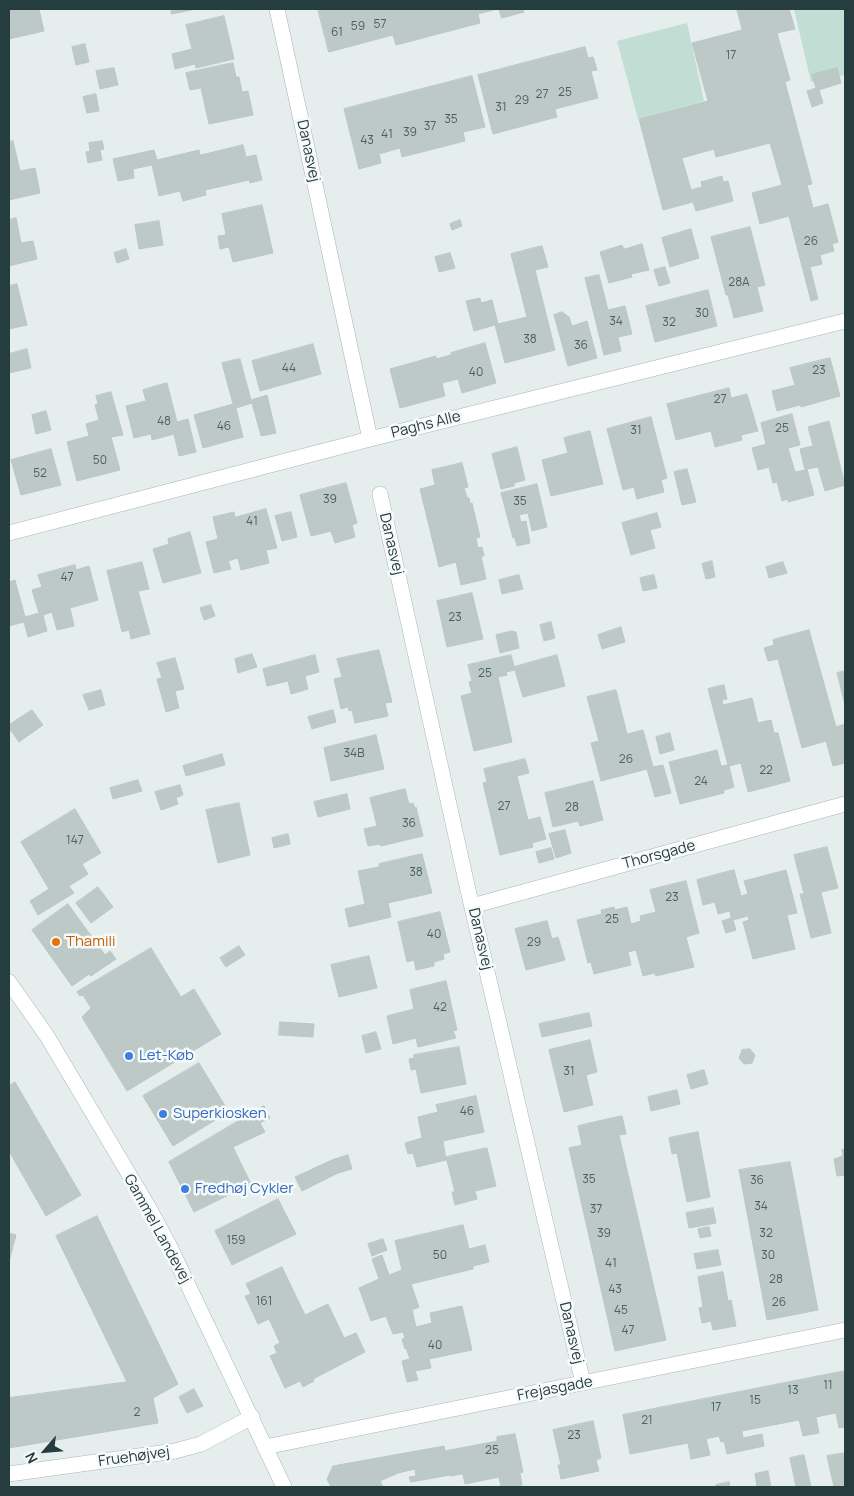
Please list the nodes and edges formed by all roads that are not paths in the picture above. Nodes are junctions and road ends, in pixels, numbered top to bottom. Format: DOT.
graph roads {
  1 [pos="277,9"];
  2 [pos="845,321"];
  3 [pos="370,439"];
  4 [pos="380,494"];
  5 [pos="9,533"];
  6 [pos="845,804"];
  7 [pos="472,906"];
  8 [pos="9,982"];
  9 [pos="845,1330"];
  10 [pos="583,1383"];
  11 [pos="252,1417"];
  12 [pos="265,1447"];
  13 [pos="9,1474"];
  14 [pos="284,1487"];
  1 -- 3 [label="street, Danasvej"];
  2 -- 3 [label="street, Paghs Alle"];
  3 -- 5 [label="street, Paghs Alle"];
  4 -- 7 [label="street, Danasvej"];
  6 -- 7 [label="street, Thorsgade"];
  7 -- 10 [label="street, Danasvej"];
  8 -- 11 [label="street, Gammel Landevej"];
  9 -- 10 [label="street, Frejasgade"];
  10 -- 12 [label="street, Frejasgade"];
  11 -- 12 [label="street, Gammel Landevej"];
  11 -- 13 [label="street, Fruehøjvej"];
  12 -- 14 [label="street, Gammel Landevej"];
}
